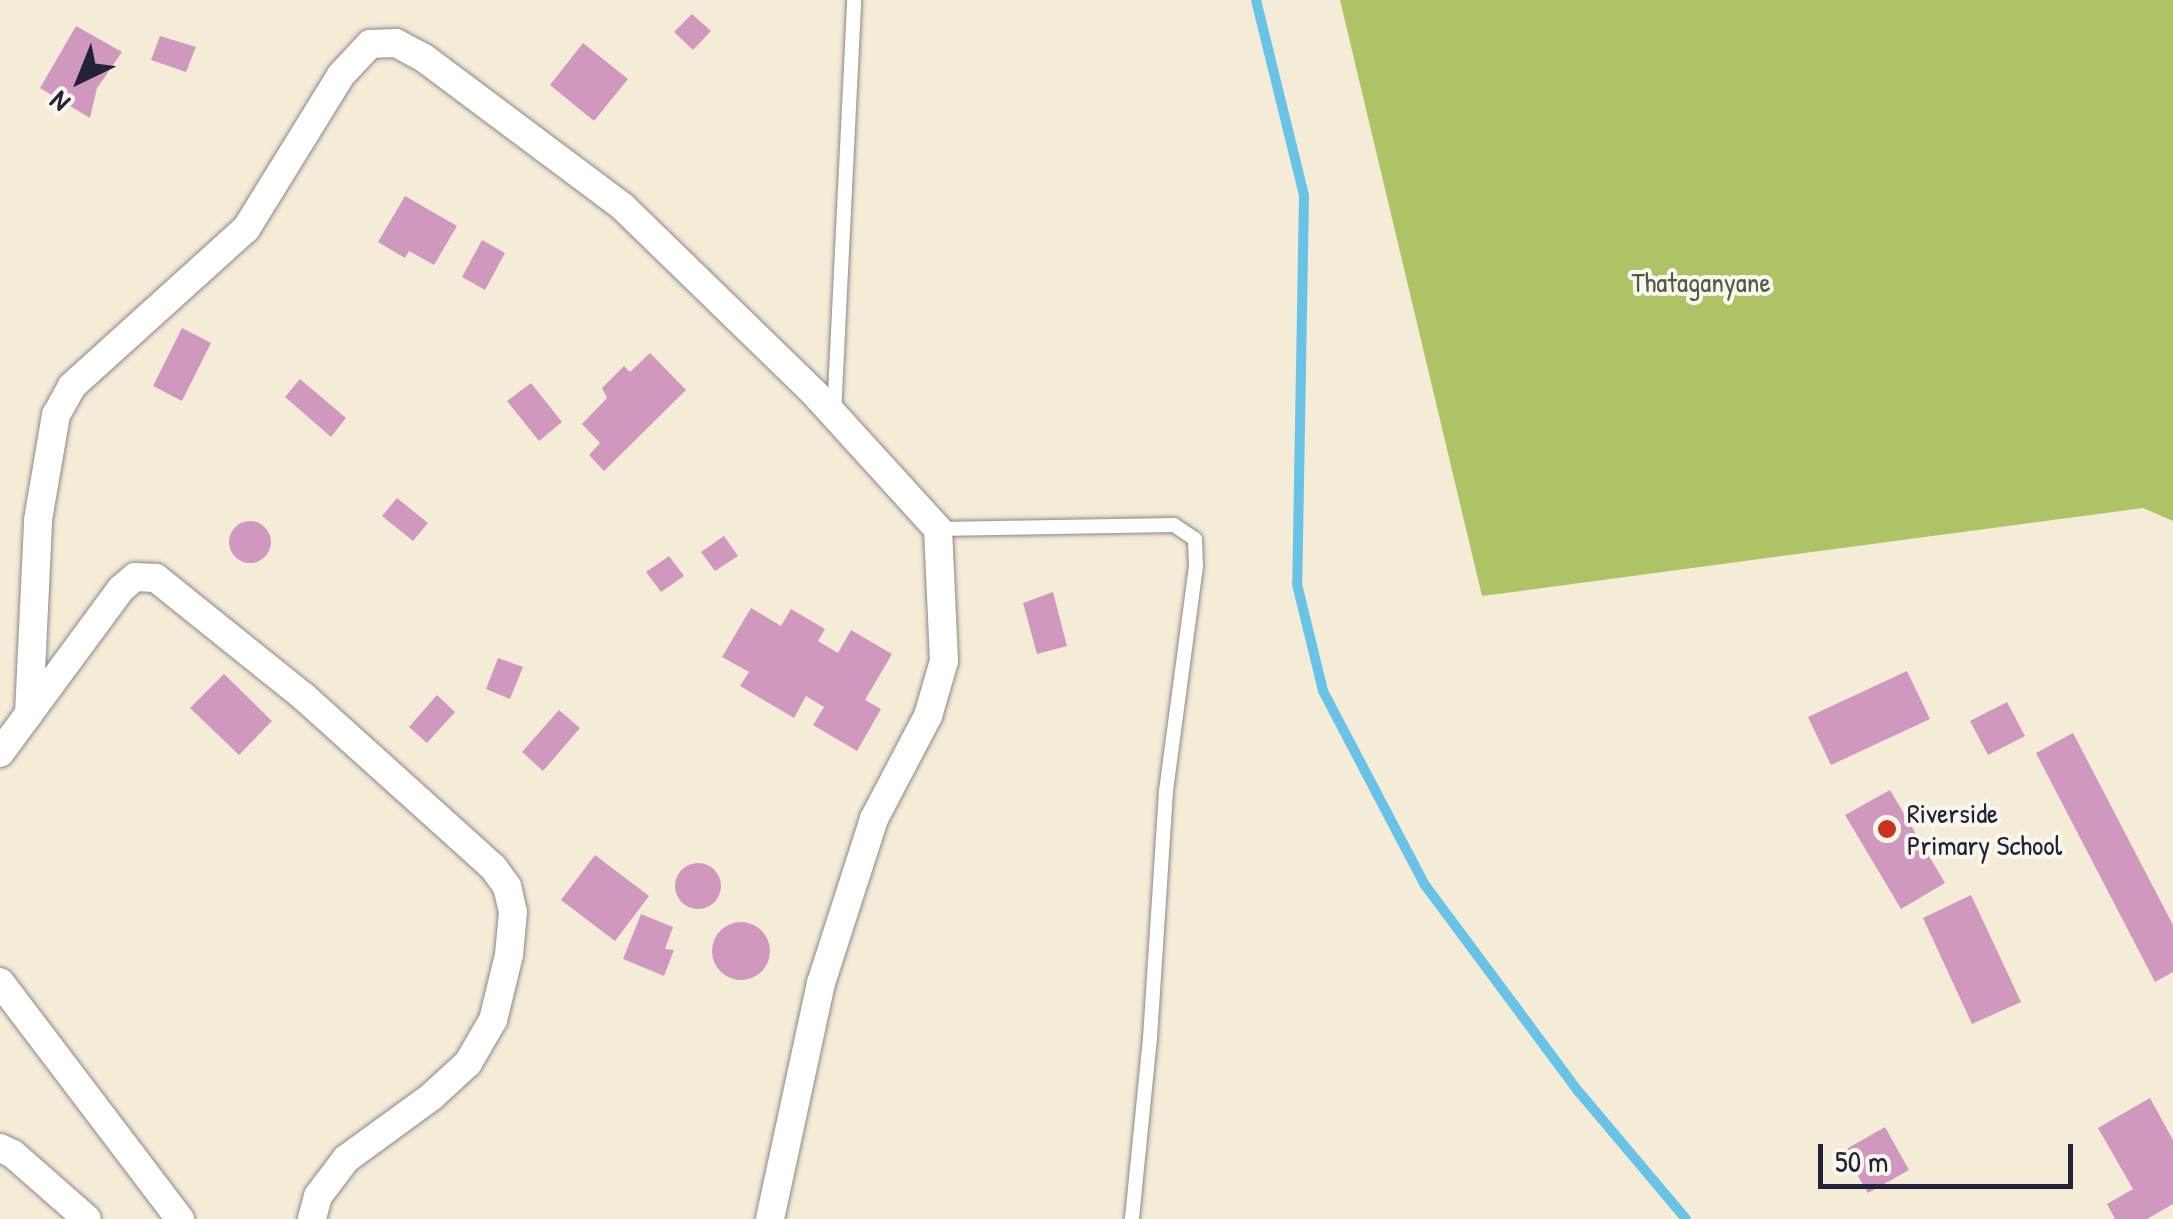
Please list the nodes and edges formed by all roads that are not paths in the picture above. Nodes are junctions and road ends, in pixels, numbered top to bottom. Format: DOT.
graph roads {
  1 [pos="854,0"];
  2 [pos="834,414"];
  3 [pos="938,529"];
  4 [pos="29,714"];
  5 [pos="0,753"];
  6 [pos="0,982"];
  7 [pos="0,1148"];
  8 [pos="88,1219"];
  9 [pos="180,1219"];
  10 [pos="312,1219"];
  11 [pos="770,1219"];
  12 [pos="1132,1219"];
  1 -- 2 [label="lane"];
  2 -- 3 [label="street"];
  2 -- 4 [label="street"];
  3 -- 11 [label="street"];
  3 -- 12 [label="lane"];
  4 -- 5 [label="street"];
  4 -- 10 [label="street"];
  6 -- 9 [label="street"];
  7 -- 8 [label="street"];
}
